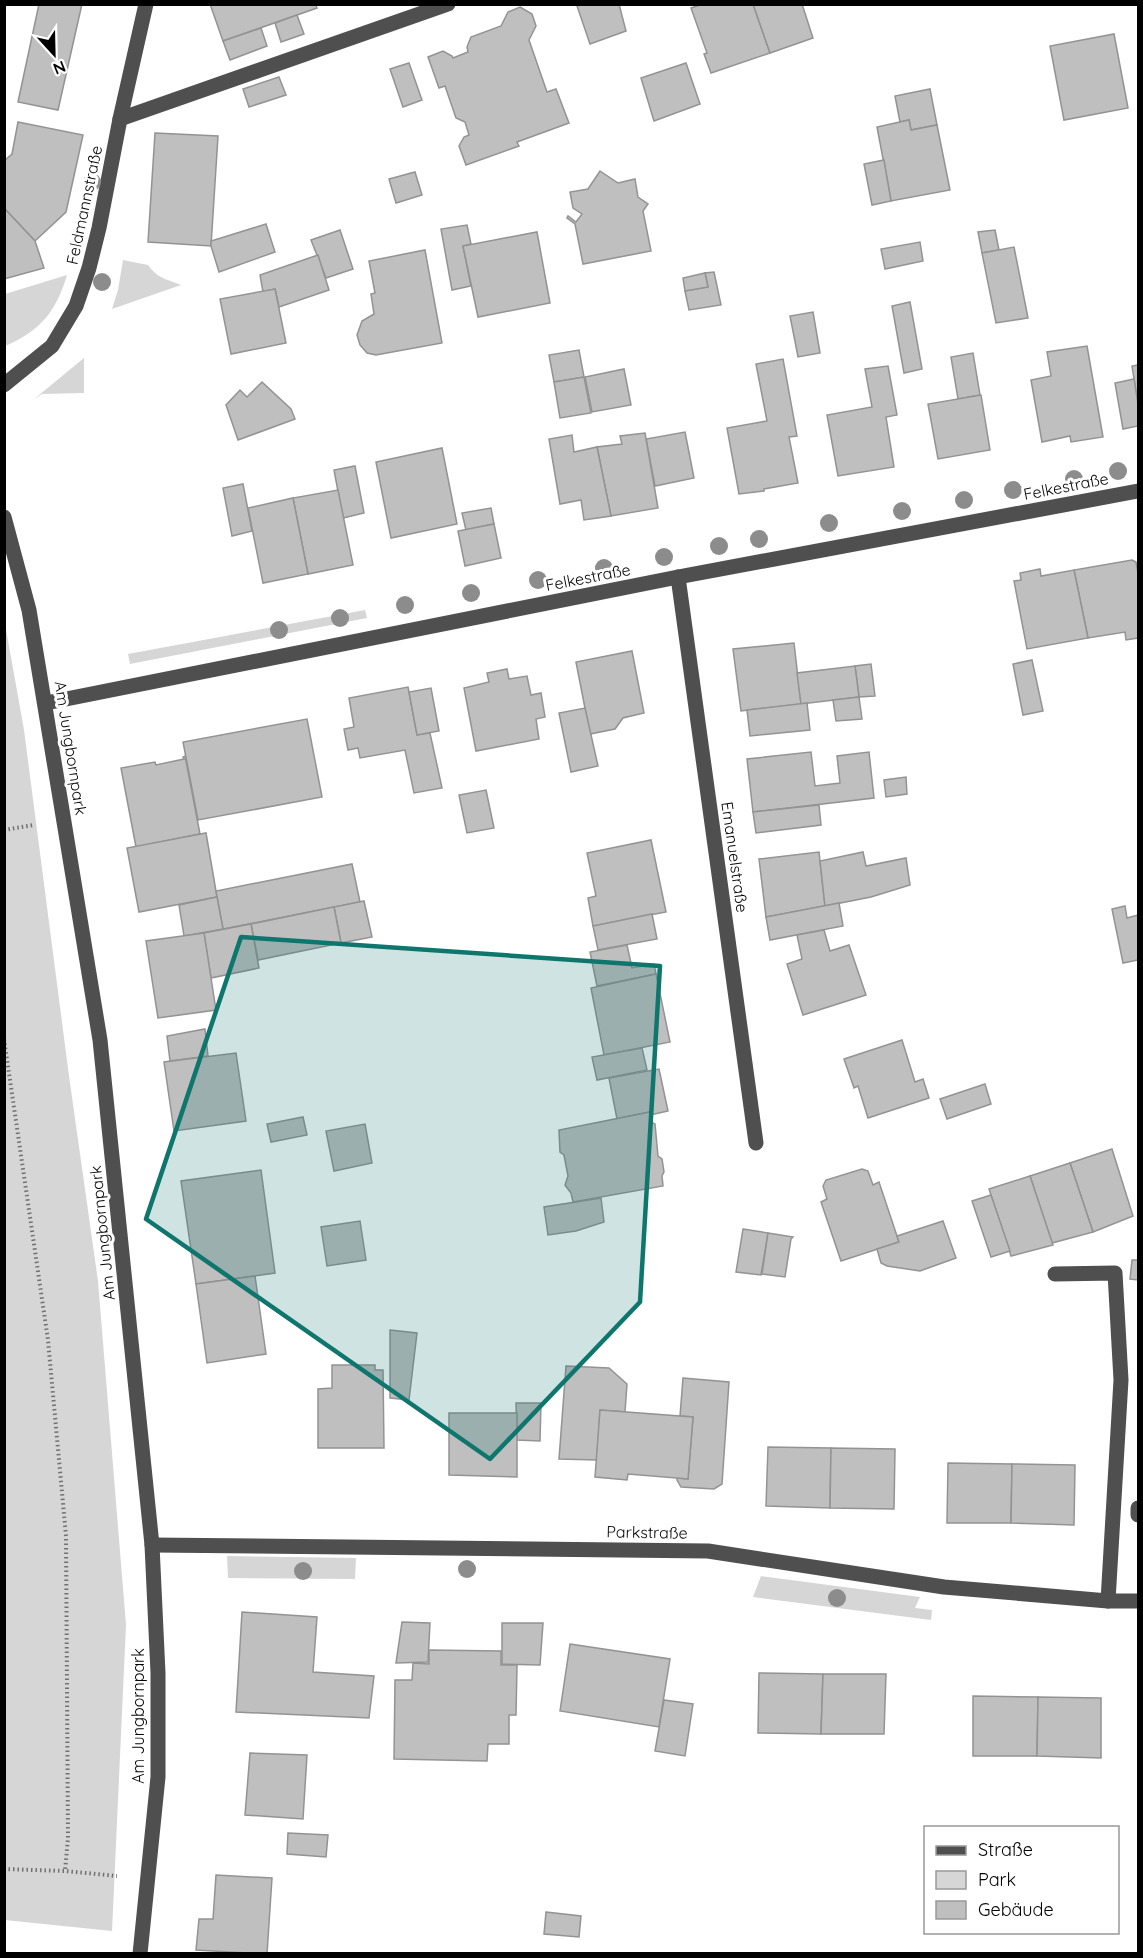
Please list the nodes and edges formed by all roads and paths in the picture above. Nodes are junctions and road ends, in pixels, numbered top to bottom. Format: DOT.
graph roads {
  1 [pos="146,4"];
  2 [pos="448,4"];
  3 [pos="120,119"];
  4 [pos="4,385"];
  5 [pos="1138,491"];
  6 [pos="4,517"];
  7 [pos="678,577"];
  8 [pos="46,703"];
  9 [pos="4,1040"];
  10 [pos="756,1143"];
  11 [pos="1055,1274"];
  12 [pos="1138,1508"];
  13 [pos="1138,1515"];
  14 [pos="152,1545"];
  15 [pos="1108,1601"];
  16 [pos="1138,1601"];
  17 [pos="4,1869"];
  18 [pos="65,1871"];
  19 [pos="146,1879"];
  20 [pos="140,1953"];
  1 -- 3 [label="street, Feldmannstraße"];
  2 -- 3 [label="street"];
  3 -- 4 [label="street, Feldmannstraße"];
  5 -- 7 [label="street, Felkestraße"];
  6 -- 8 [label="street, Am Jungbornpark"];
  7 -- 8 [label="street, Felkestraße"];
  7 -- 10 [label="street, Emanuelstraße"];
  8 -- 14 [label="street, Am Jungbornpark"];
  9 -- 18 [label="path"];
  11 -- 15 [label="street"];
  12 -- 13 [label="street"];
  14 -- 15 [label="street, Parkstraße"];
  14 -- 19 [label="street, Am Jungbornpark"];
  15 -- 16 [label="street, Parkstraße"];
  17 -- 18 [label="path"];
  18 -- 19 [label="path"];
  19 -- 20 [label="street, Am Jungbornpark"];
}
